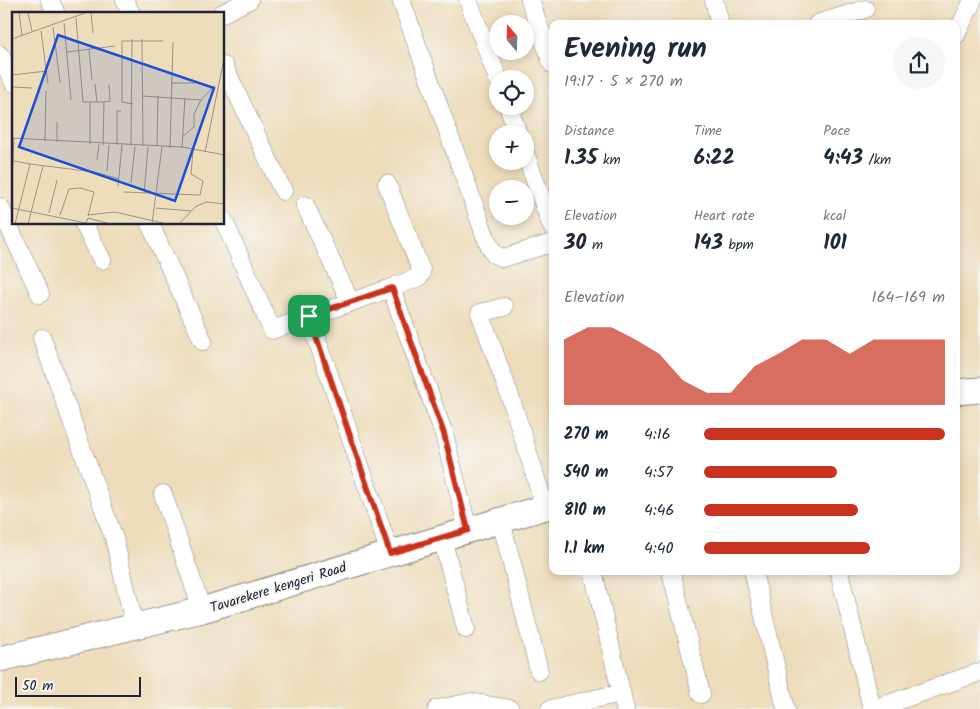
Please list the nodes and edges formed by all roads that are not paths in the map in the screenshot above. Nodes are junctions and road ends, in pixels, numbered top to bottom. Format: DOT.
graph roads {
  1 [pos="50,0"];
  2 [pos="125,0"];
  3 [pos="249,0"];
  4 [pos="401,0"];
  5 [pos="468,0"];
  6 [pos="530,0"];
  7 [pos="714,0"];
  8 [pos="973,0"];
  9 [pos="865,9"];
  10 [pos="55,12"];
  11 [pos="130,12"];
  12 [pos="225,12"];
  13 [pos="719,20"];
  14 [pos="830,20"];
  15 [pos="960,27"];
  16 [pos="0,55"];
  17 [pos="549,55"];
  18 [pos="225,68"];
  19 [pos="495,70"];
  20 [pos="12,79"];
  21 [pos="531,170"];
  22 [pos="387,184"];
  23 [pos="283,191"];
  24 [pos="305,205"];
  25 [pos="0,207"];
  26 [pos="549,219"];
  27 [pos="225,223"];
  28 [pos="84,225"];
  29 [pos="150,225"];
  30 [pos="4,226"];
  31 [pos="549,244"];
  32 [pos="102,260"];
  33 [pos="392,288"];
  34 [pos="40,294"];
  35 [pos="350,301"];
  36 [pos="504,307"];
  37 [pos="309,316"];
  38 [pos="42,338"];
  39 [pos="203,341"];
  40 [pos="980,390"];
  41 [pos="960,392"];
  42 [pos="163,494"];
  43 [pos="549,506"];
  44 [pos="501,521"];
  45 [pos="468,530"];
  46 [pos="442,538"];
  47 [pos="390,553"];
  48 [pos="594,575"];
  49 [pos="673,575"];
  50 [pos="754,575"];
  51 [pos="840,575"];
  52 [pos="202,610"];
  53 [pos="135,627"];
  54 [pos="466,629"];
  55 [pos="0,660"];
  56 [pos="539,670"];
  57 [pos="980,672"];
  58 [pos="702,694"];
  59 [pos="623,701"];
  60 [pos="437,709"];
  61 [pos="510,709"];
  62 [pos="550,709"];
  63 [pos="786,709"];
  64 [pos="873,709"];
  1 -- 10 [label="street"];
  2 -- 11 [label="street"];
  3 -- 12 [label="street"];
  4 -- 31 [label="street"];
  5 -- 19 [label="street"];
  6 -- 17 [label="street"];
  7 -- 13 [label="street"];
  8 -- 15 [label="street"];
  9 -- 14 [label="street"];
  16 -- 20 [label="street"];
  18 -- 23 [label="street"];
  21 -- 26 [label="street"];
  22 -- 33 [label="street"];
  24 -- 35 [label="street"];
  25 -- 30 [label="street"];
  27 -- 37 [label="street"];
  28 -- 32 [label="street"];
  29 -- 39 [label="street"];
  30 -- 34 [label="street"];
  33 -- 35 [label="street"];
  33 -- 45 [label="street"];
  35 -- 37 [label="street"];
  36 -- 43 [label="street"];
  37 -- 47 [label="street"];
  38 -- 53 [label="street"];
  40 -- 41 [label="main road"];
  42 -- 52 [label="street"];
  43 -- 44 [label="main road, Tavarekere kengeri Road"];
  44 -- 45 [label="main road, Tavarekere kengeri Road"];
  44 -- 56 [label="street"];
  45 -- 46 [label="main road, Tavarekere kengeri Road"];
  46 -- 47 [label="main road, Tavarekere kengeri Road"];
  46 -- 54 [label="street"];
  47 -- 52 [label="main road, Tavarekere kengeri Road"];
  48 -- 59 [label="street"];
  49 -- 58 [label="street"];
  50 -- 63 [label="street"];
  51 -- 64 [label="street"];
  52 -- 53 [label="main road, Tavarekere kengeri Road"];
  53 -- 55 [label="main road, Tavarekere kengeri Road"];
  57 -- 64 [label="street"];
  59 -- 62 [label="street"];
  60 -- 61 [label="street"];
}
